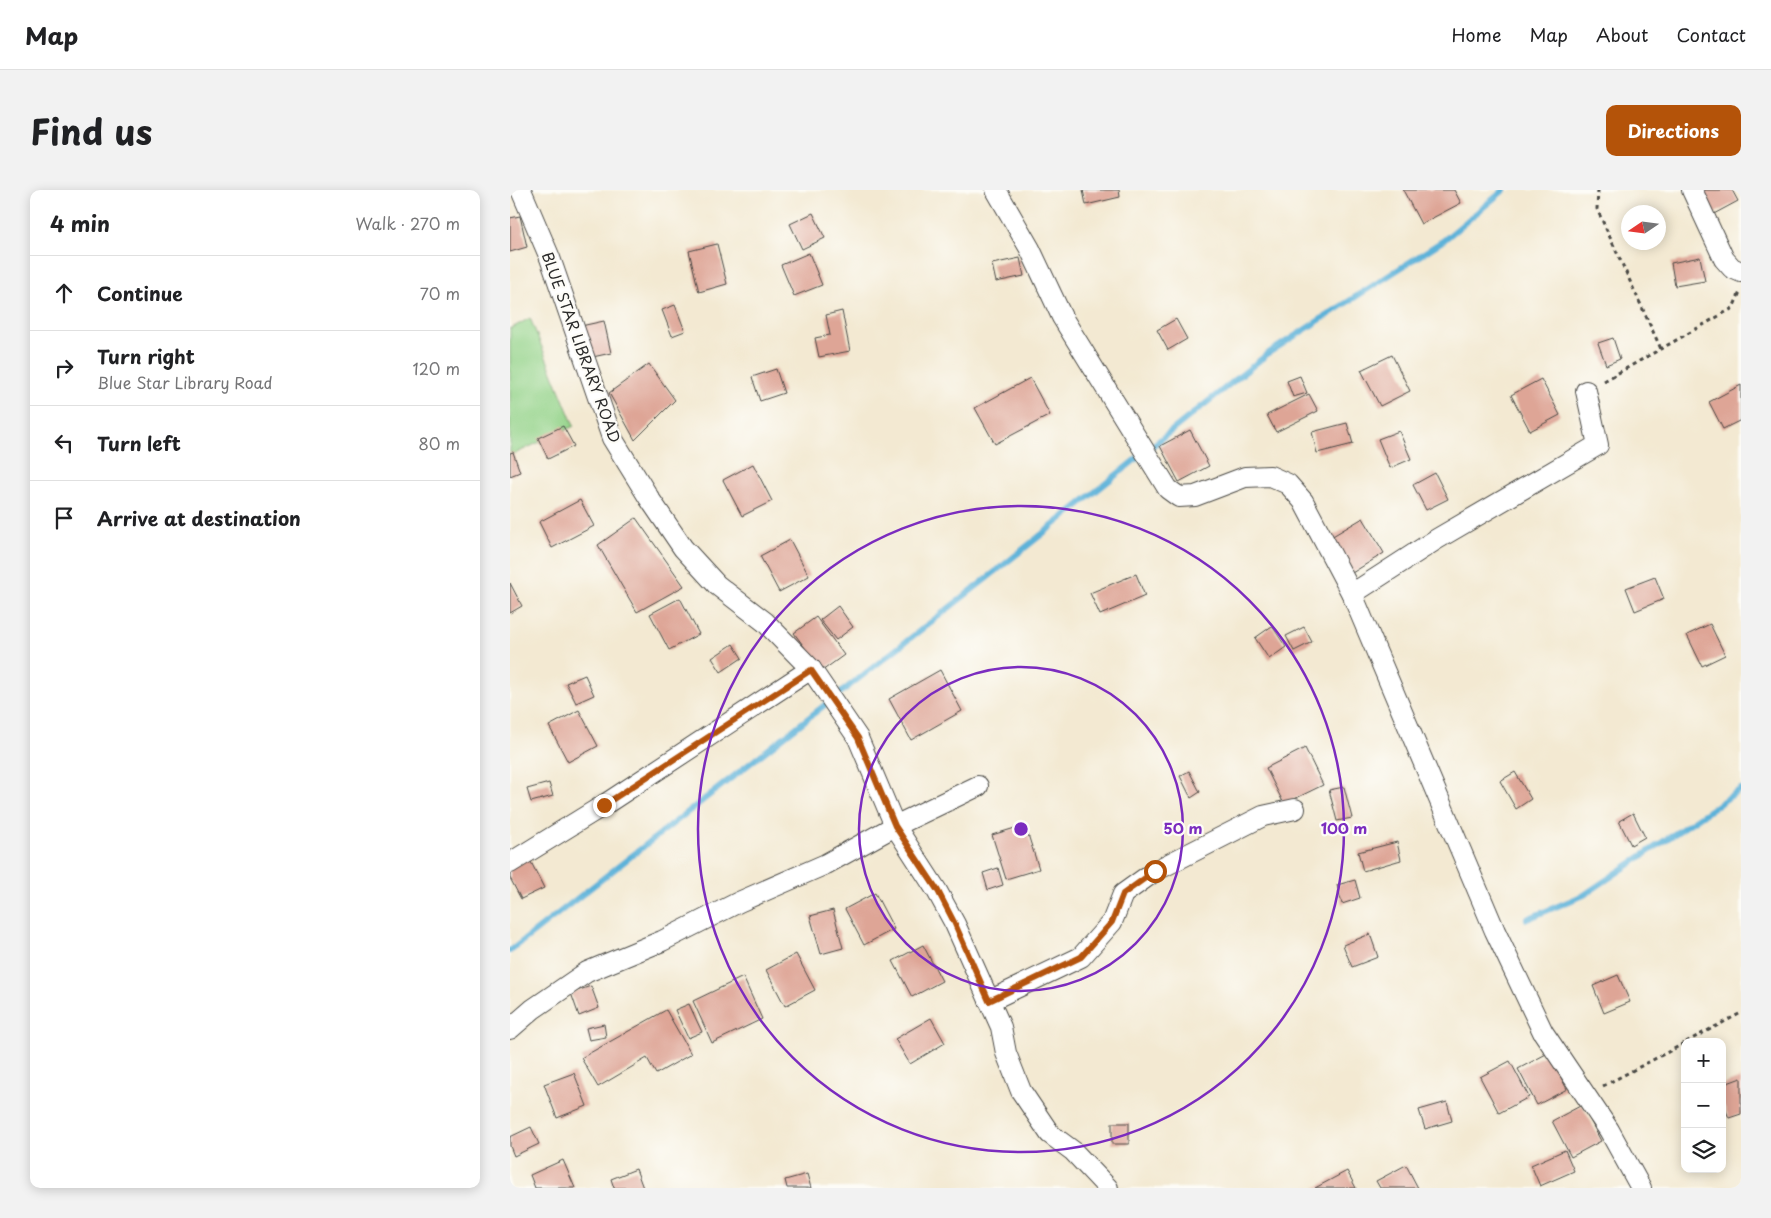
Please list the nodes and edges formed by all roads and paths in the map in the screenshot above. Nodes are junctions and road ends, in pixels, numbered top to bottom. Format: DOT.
graph roads {
  1 [pos="521,190"];
  2 [pos="996,190"];
  3 [pos="1598,190"];
  4 [pos="1692,190"];
  5 [pos="1741,272"];
  6 [pos="1741,289"];
  7 [pos="1661,349"];
  8 [pos="1586,391"];
  9 [pos="1352,594"];
  10 [pos="811,670"];
  11 [pos="978,786"];
  12 [pos="1295,809"];
  13 [pos="895,826"];
  14 [pos="510,863"];
  15 [pos="989,1001"];
  16 [pos="1741,1013"];
  17 [pos="510,1029"];
  18 [pos="1694,1038"];
  19 [pos="1681,1045"];
  20 [pos="1586,1097"];
  21 [pos="1108,1188"];
  22 [pos="1642,1188"];
  1 -- 10 [label="street, BLUE STAR LIBRARY ROAD"];
  2 -- 9 [label="street"];
  3 -- 7 [label="path"];
  4 -- 5 [label="street"];
  6 -- 7 [label="path"];
  7 -- 8 [label="path"];
  8 -- 9 [label="street"];
  9 -- 20 [label="street"];
  10 -- 13 [label="street, BLUE STAR LIBRARY ROAD"];
  10 -- 14 [label="street"];
  11 -- 13 [label="street"];
  12 -- 15 [label="street"];
  13 -- 15 [label="street, BLUE STAR LIBRARY ROAD"];
  13 -- 17 [label="street"];
  15 -- 21 [label="street, BLUE STAR LIBRARY ROAD"];
  16 -- 18 [label="path"];
  19 -- 20 [label="path"];
  20 -- 22 [label="street"];
}
